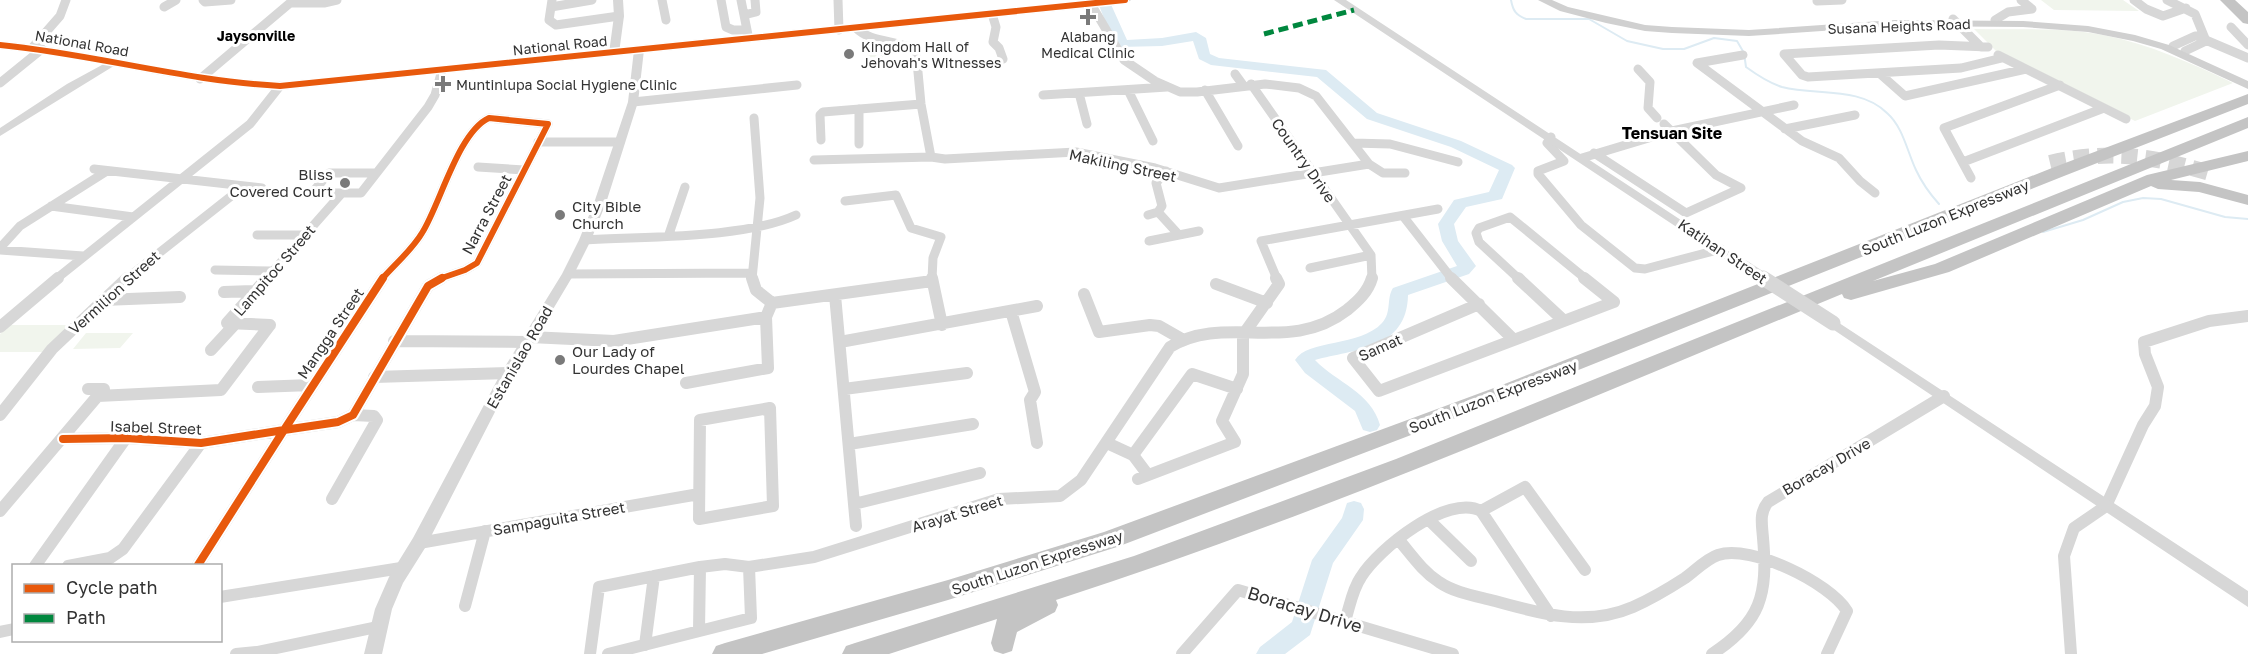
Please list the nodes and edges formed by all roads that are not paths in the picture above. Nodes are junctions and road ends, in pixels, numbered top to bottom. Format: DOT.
graph roads {
  1 [pos="69,0"];
  2 [pos="176,0"];
  3 [pos="203,0"];
  4 [pos="231,0"];
  5 [pos="338,0"];
  6 [pos="592,0"];
  7 [pos="618,0"];
  8 [pos="662,0"];
  9 [pos="721,0"];
  10 [pos="741,0"];
  11 [pos="755,0"];
  12 [pos="838,0"];
  13 [pos="1125,0"];
  14 [pos="1339,0"];
  15 [pos="1543,0"];
  16 [pos="1557,0"];
  17 [pos="1842,0"];
  18 [pos="2021,0"];
  19 [pos="2134,0"];
  20 [pos="2167,0"];
  21 [pos="2227,0"];
  22 [pos="2239,0"];
  23 [pos="1817,1"];
  24 [pos="1099,3"];
  25 [pos="551,4"];
  26 [pos="1034,5"];
  27 [pos="164,6"];
  28 [pos="2248,6"];
  29 [pos="2186,8"];
  30 [pos="992,14"];
  31 [pos="744,15"];
  32 [pos="619,16"];
  33 [pos="666,20"];
  34 [pos="1995,20"];
  35 [pos="2248,20"];
  36 [pos="1960,22"];
  37 [pos="2231,27"];
  38 [pos="856,28"];
  39 [pos="839,30"];
  40 [pos="748,34"];
  41 [pos="2201,38"];
  42 [pos="0,45"];
  43 [pos="2248,45"];
  44 [pos="2173,46"];
  45 [pos="1985,48"];
  46 [pos="37,49"];
  47 [pos="639,50"];
  48 [pos="2185,51"];
  49 [pos="614,53"];
  50 [pos="1743,55"];
  51 [pos="2002,58"];
  52 [pos="1003,59"];
  53 [pos="2247,59"];
  54 [pos="113,62"];
  55 [pos="1638,69"];
  56 [pos="2026,69"];
  57 [pos="438,71"];
  58 [pos="1879,73"];
  59 [pos="1235,74"];
  60 [pos="200,79"];
  61 [pos="2244,81"];
  62 [pos="0,83"];
  63 [pos="1247,84"];
  64 [pos="796,85"];
  65 [pos="2060,85"];
  66 [pos="280,86"];
  67 [pos="1168,87"];
  68 [pos="1128,90"];
  69 [pos="1205,90"];
  70 [pos="1079,93"];
  71 [pos="1042,94"];
  72 [pos="2248,99"];
  73 [pos="633,102"];
  74 [pos="921,104"];
  75 [pos="1794,105"];
  76 [pos="2104,108"];
  77 [pos="859,109"];
  78 [pos="1761,112"];
  79 [pos="1855,116"];
  80 [pos="754,118"];
  81 [pos="484,119"];
  82 [pos="2126,119"];
  83 [pos="2248,122"];
  84 [pos="1087,124"];
  85 [pos="1664,124"];
  86 [pos="1785,129"];
  87 [pos="0,133"];
  88 [pos="1551,137"];
  89 [pos="821,140"];
  90 [pos="1153,141"];
  91 [pos="538,142"];
  92 [pos="618,142"];
  93 [pos="1353,143"];
  94 [pos="859,144"];
  95 [pos="1238,146"];
  96 [pos="1593,153"];
  97 [pos="2247,156"];
  98 [pos="931,157"];
  99 [pos="1582,158"];
  100 [pos="814,160"];
  101 [pos="1458,162"];
  102 [pos="1963,162"];
  103 [pos="2050,163"];
  104 [pos="1369,164"];
  105 [pos="478,167"];
  106 [pos="94,169"];
  107 [pos="524,170"];
  108 [pos="107,171"];
  109 [pos="1166,171"];
  110 [pos="1405,172"];
  111 [pos="376,173"];
  112 [pos="1312,173"];
  113 [pos="2210,173"];
  114 [pos="182,178"];
  115 [pos="1971,178"];
  116 [pos="244,186"];
  117 [pos="2132,187"];
  118 [pos="262,188"];
  119 [pos="685,188"];
  120 [pos="2248,188"];
  121 [pos="342,193"];
  122 [pos="1875,193"];
  123 [pos="2248,200"];
  124 [pos="845,201"];
  125 [pos="51,206"];
  126 [pos="1438,209"];
  127 [pos="796,215"];
  128 [pos="1403,216"];
  129 [pos="133,217"];
  130 [pos="1350,225"];
  131 [pos="759,226"];
  132 [pos="1199,231"];
  133 [pos="669,234"];
  134 [pos="257,235"];
  135 [pos="304,235"];
  136 [pos="1179,235"];
  137 [pos="585,240"];
  138 [pos="1149,241"];
  139 [pos="0,249"];
  140 [pos="1720,249"];
  141 [pos="1371,255"];
  142 [pos="1852,255"];
  143 [pos="83,256"];
  144 [pos="1310,268"];
  145 [pos="215,270"];
  146 [pos="271,271"];
  147 [pos="751,273"];
  148 [pos="568,274"];
  149 [pos="932,281"];
  150 [pos="1216,284"];
  151 [pos="253,291"];
  152 [pos="224,292"];
  153 [pos="1084,294"];
  154 [pos="836,295"];
  155 [pos="180,297"];
  156 [pos="103,300"];
  157 [pos="772,303"];
  158 [pos="1267,303"];
  159 [pos="1479,304"];
  160 [pos="1037,306"];
  161 [pos="1011,311"];
  162 [pos="2248,316"];
  163 [pos="766,317"];
  164 [pos="1765,319"];
  165 [pos="1563,320"];
  166 [pos="236,323"];
  167 [pos="942,325"];
  168 [pos="0,327"];
  169 [pos="1243,335"];
  170 [pos="1180,338"];
  171 [pos="529,339"];
  172 [pos="1513,339"];
  173 [pos="394,341"];
  174 [pos="840,342"];
  175 [pos="211,350"];
  176 [pos="508,373"];
  177 [pos="967,373"];
  178 [pos="374,377"];
  179 [pos="686,383"];
  180 [pos="311,385"];
  181 [pos="258,387"];
  182 [pos="88,389"];
  183 [pos="844,389"];
  184 [pos="1237,389"];
  185 [pos="98,396"];
  186 [pos="1944,396"];
  187 [pos="0,415"];
  188 [pos="353,415"];
  189 [pos="973,424"];
  190 [pos="282,430"];
  191 [pos="126,438"];
  192 [pos="63,439"];
  193 [pos="201,443"];
  194 [pos="1037,443"];
  195 [pos="1107,443"];
  196 [pos="849,444"];
  197 [pos="1132,455"];
  198 [pos="980,474"];
  199 [pos="699,494"];
  200 [pos="332,499"];
  201 [pos="854,504"];
  202 [pos="2106,506"];
  203 [pos="0,511"];
  204 [pos="1481,511"];
  205 [pos="1429,520"];
  206 [pos="856,526"];
  207 [pos="485,531"];
  208 [pos="1398,539"];
  209 [pos="419,543"];
  210 [pos="1471,561"];
  211 [pos="1764,561"];
  212 [pos="35,564"];
  213 [pos="78,564"];
  214 [pos="199,564"];
  215 [pos="1139,564"];
  216 [pos="700,567"];
  217 [pos="749,567"];
  218 [pos="401,568"];
  219 [pos="1585,570"];
  220 [pos="654,576"];
  221 [pos="222,597"];
  222 [pos="2248,600"];
  223 [pos="465,606"];
  224 [pos="1551,616"];
  225 [pos="1345,621"];
  226 [pos="377,627"];
  227 [pos="699,630"];
  228 [pos="1003,643"];
  229 [pos="645,645"];
  230 [pos="1419,650"];
  231 [pos="1731,650"];
  232 [pos="257,653"];
  233 [pos="236,654"];
  234 [pos="373,654"];
  235 [pos="590,654"];
  236 [pos="608,654"];
  237 [pos="725,654"];
  238 [pos="855,654"];
  239 [pos="1182,654"];
  240 [pos="1453,654"];
  241 [pos="1712,654"];
  242 [pos="1827,654"];
  243 [pos="2071,654"];
  1 -- 46 [label="street"];
  2 -- 27 [label="street"];
  3 -- 4 [label="street"];
  5 -- 60 [label="street"];
  6 -- 25 [label="street"];
  7 -- 32 [label="street"];
  8 -- 33 [label="street"];
  9 -- 40 [label="street"];
  10 -- 31 [label="street"];
  11 -- 31 [label="street"];
  12 -- 39 [label="street"];
  13 -- 24 [label="highway, National Road"];
  14 -- 88 [label="street, Katihan Street"];
  15 -- 36 [label="main road, Susana Heights Road"];
  16 -- 36 [label="main road, Susana Heights Road"];
  17 -- 23 [label="street"];
  18 -- 34 [label="street"];
  19 -- 29 [label="street"];
  20 -- 29 [label="street"];
  21 -- 35 [label="highway"];
  22 -- 28 [label="highway"];
  24 -- 26 [label="highway, National Road"];
  24 -- 67 [label="street"];
  25 -- 32 [label="street"];
  26 -- 30 [label="highway, National Road"];
  29 -- 41 [label="street"];
  30 -- 38 [label="highway, National Road"];
  30 -- 52 [label="street"];
  31 -- 40 [label="street"];
  32 -- 49 [label="street"];
  34 -- 36 [label="main road, Susana Heights Road"];
  34 -- 44 [label="main road, Susana Heights Road"];
  36 -- 45 [label="street"];
  36 -- 61 [label="main road, Susana Heights Road"];
  37 -- 43 [label="street"];
  38 -- 39 [label="highway, National Road"];
  38 -- 74 [label="street"];
  39 -- 40 [label="highway, National Road"];
  40 -- 47 [label="highway, National Road"];
  41 -- 44 [label="street"];
  41 -- 48 [label="street"];
  41 -- 53 [label="street"];
  42 -- 46 [label="highway, National Road"];
  44 -- 48 [label="main road, Susana Heights Road"];
  45 -- 51 [label="street"];
  45 -- 58 [label="street"];
  46 -- 54 [label="highway, National Road"];
  46 -- 62 [label="street"];
  47 -- 49 [label="highway, National Road"];
  47 -- 73 [label="street, Estanislao Road"];
  48 -- 61 [label="main road, Susana Heights Road"];
  49 -- 57 [label="highway, National Road"];
  50 -- 78 [label="street"];
  51 -- 56 [label="street"];
  51 -- 58 [label="street"];
  54 -- 60 [label="highway, National Road"];
  54 -- 87 [label="street"];
  55 -- 85 [label="street, Katihan Street"];
  56 -- 58 [label="street"];
  56 -- 65 [label="street"];
  57 -- 66 [label="highway, National Road"];
  57 -- 111 [label="street"];
  59 -- 63 [label="street, Country Drive"];
  60 -- 66 [label="highway, National Road"];
  63 -- 69 [label="street"];
  63 -- 93 [label="street"];
  63 -- 112 [label="street, Country Drive"];
  64 -- 73 [label="street"];
  65 -- 76 [label="street"];
  65 -- 102 [label="street"];
  66 -- 114 [label="street"];
  67 -- 68 [label="street"];
  67 -- 69 [label="street"];
  68 -- 70 [label="street"];
  68 -- 90 [label="street"];
  69 -- 95 [label="street"];
  70 -- 71 [label="street"];
  70 -- 84 [label="street"];
  72 -- 142 [label="highway, South Luzon Expressway"];
  73 -- 92 [label="street, Estanislao Road"];
  74 -- 77 [label="street"];
  74 -- 98 [label="street"];
  75 -- 78 [label="street"];
  76 -- 82 [label="street"];
  76 -- 102 [label="street"];
  77 -- 89 [label="street"];
  77 -- 94 [label="street"];
  78 -- 85 [label="street"];
  78 -- 86 [label="street"];
  79 -- 86 [label="street"];
  80 -- 131 [label="street"];
  81 -- 91 [label="street, Narra Street"];
  81 -- 180 [label="street, Mangga Street"];
  83 -- 164 [label="highway, South Luzon Expressway"];
  85 -- 96 [label="street"];
  85 -- 96 [label="street, Katihan Street"];
  86 -- 122 [label="street"];
  88 -- 99 [label="street, Katihan Street"];
  88 -- 140 [label="street"];
  91 -- 92 [label="street"];
  91 -- 107 [label="street, Narra Street"];
  92 -- 137 [label="street, Estanislao Road"];
  93 -- 101 [label="street"];
  93 -- 104 [label="street"];
  96 -- 99 [label="street"];
  97 -- 117 [label="highway"];
  98 -- 100 [label="street, Makiling Street"];
  98 -- 109 [label="street, Makiling Street"];
  99 -- 140 [label="street, Katihan Street"];
  102 -- 115 [label="street"];
  103 -- 142 [label="highway"];
  104 -- 110 [label="street"];
  104 -- 112 [label="street, Makiling Street"];
  105 -- 107 [label="street"];
  106 -- 108 [label="street"];
  107 -- 173 [label="street, Narra Street"];
  108 -- 114 [label="street"];
  108 -- 125 [label="street"];
  109 -- 112 [label="street, Makiling Street"];
  109 -- 136 [label="street"];
  111 -- 121 [label="street"];
  111 -- 121 [label="street"];
  112 -- 130 [label="street, Country Drive"];
  113 -- 120 [label="highway"];
  114 -- 116 [label="street"];
  114 -- 129 [label="street"];
  116 -- 118 [label="street"];
  116 -- 156 [label="street, Vermilion Street"];
  117 -- 123 [label="highway"];
  117 -- 164 [label="highway"];
  119 -- 133 [label="street"];
  121 -- 135 [label="street, Lampitoc Street"];
  124 -- 149 [label="street"];
  125 -- 129 [label="street"];
  125 -- 139 [label="street"];
  126 -- 128 [label="street"];
  127 -- 131 [label="street"];
  128 -- 130 [label="street"];
  128 -- 159 [label="street"];
  129 -- 143 [label="street"];
  130 -- 141 [label="street, Country Drive"];
  130 -- 158 [label="street"];
  131 -- 133 [label="street"];
  131 -- 147 [label="street"];
  132 -- 136 [label="street"];
  133 -- 137 [label="street"];
  134 -- 135 [label="street"];
  135 -- 146 [label="street, Lampitoc Street"];
  136 -- 138 [label="street"];
  137 -- 148 [label="street, Estanislao Road"];
  139 -- 143 [label="street"];
  140 -- 186 [label="street, Katihan Street, bridge"];
  141 -- 144 [label="street"];
  141 -- 169 [label="street"];
  142 -- 237 [label="highway, South Luzon Expressway"];
  143 -- 168 [label="street"];
  145 -- 146 [label="street"];
  146 -- 151 [label="street, Lampitoc Street"];
  147 -- 148 [label="street"];
  147 -- 157 [label="street"];
  148 -- 171 [label="street, Estanislao Road"];
  149 -- 154 [label="street"];
  149 -- 167 [label="street"];
  150 -- 158 [label="street"];
  151 -- 152 [label="street"];
  151 -- 166 [label="street, Lampitoc Street"];
  153 -- 170 [label="street"];
  154 -- 157 [label="street"];
  154 -- 174 [label="street"];
  155 -- 156 [label="street"];
  156 -- 187 [label="street, Vermilion Street"];
  157 -- 163 [label="street"];
  158 -- 169 [label="street"];
  159 -- 172 [label="street"];
  159 -- 172 [label="street, Samat"];
  160 -- 161 [label="street"];
  161 -- 167 [label="street"];
  161 -- 194 [label="street"];
  162 -- 202 [label="street"];
  163 -- 171 [label="street"];
  163 -- 179 [label="street"];
  164 -- 215 [label="highway, South Luzon Expressway"];
  165 -- 165 [label="street"];
  165 -- 172 [label="street"];
  166 -- 175 [label="street"];
  166 -- 185 [label="street, Lampitoc Street"];
  167 -- 174 [label="street"];
  169 -- 170 [label="street"];
  169 -- 184 [label="street"];
  170 -- 195 [label="street, Arayat Street"];
  171 -- 173 [label="street"];
  171 -- 176 [label="street, Estanislao Road"];
  173 -- 178 [label="street, Narra Street"];
  174 -- 183 [label="street"];
  176 -- 178 [label="street"];
  176 -- 209 [label="street, Estanislao Road"];
  177 -- 183 [label="street"];
  178 -- 188 [label="street, Narra Street"];
  180 -- 181 [label="street"];
  180 -- 190 [label="street, Mangga Street"];
  182 -- 185 [label="street"];
  183 -- 196 [label="street"];
  184 -- 197 [label="street"];
  184 -- 197 [label="street"];
  185 -- 192 [label="street"];
  186 -- 202 [label="street, Katihan Street"];
  186 -- 211 [label="street, Boracay Drive"];
  188 -- 190 [label="street, Isabel Street"];
  188 -- 200 [label="street"];
  189 -- 196 [label="street"];
  190 -- 193 [label="street, Isabel Street"];
  190 -- 214 [label="street, Mangga Street"];
  191 -- 192 [label="street, Isabel Street"];
  191 -- 193 [label="street, Isabel Street"];
  191 -- 212 [label="street"];
  192 -- 203 [label="street"];
  193 -- 213 [label="street"];
  195 -- 197 [label="street"];
  195 -- 217 [label="street, Arayat Street"];
  196 -- 201 [label="street"];
  198 -- 201 [label="street"];
  199 -- 199 [label="street"];
  199 -- 207 [label="street, Sampaguita Street"];
  201 -- 206 [label="street"];
  202 -- 222 [label="street, Katihan Street"];
  202 -- 243 [label="street"];
  204 -- 205 [label="street"];
  204 -- 219 [label="street"];
  204 -- 224 [label="street"];
  205 -- 208 [label="street"];
  205 -- 210 [label="street"];
  207 -- 209 [label="street, Sampaguita Street"];
  207 -- 223 [label="street"];
  208 -- 224 [label="street"];
  208 -- 225 [label="street"];
  209 -- 218 [label="street, Estanislao Road"];
  211 -- 224 [label="street"];
  211 -- 231 [label="street, Boracay Drive"];
  211 -- 242 [label="street"];
  215 -- 228 [label="highway"];
  215 -- 238 [label="highway, South Luzon Expressway"];
  216 -- 217 [label="street, Arayat Street"];
  216 -- 220 [label="street, Arayat Street"];
  216 -- 227 [label="street"];
  217 -- 227 [label="street"];
  218 -- 221 [label="street"];
  218 -- 226 [label="street, Estanislao Road"];
  220 -- 229 [label="street"];
  220 -- 235 [label="street, Arayat Street"];
  225 -- 230 [label="street, Boracay Drive"];
  225 -- 239 [label="street, Boracay Drive"];
  226 -- 232 [label="street"];
  226 -- 234 [label="street, Estanislao Road"];
  227 -- 229 [label="street"];
  229 -- 236 [label="street"];
  230 -- 240 [label="street, Boracay Drive"];
  231 -- 241 [label="street, Boracay Drive"];
  232 -- 233 [label="street"];
}
